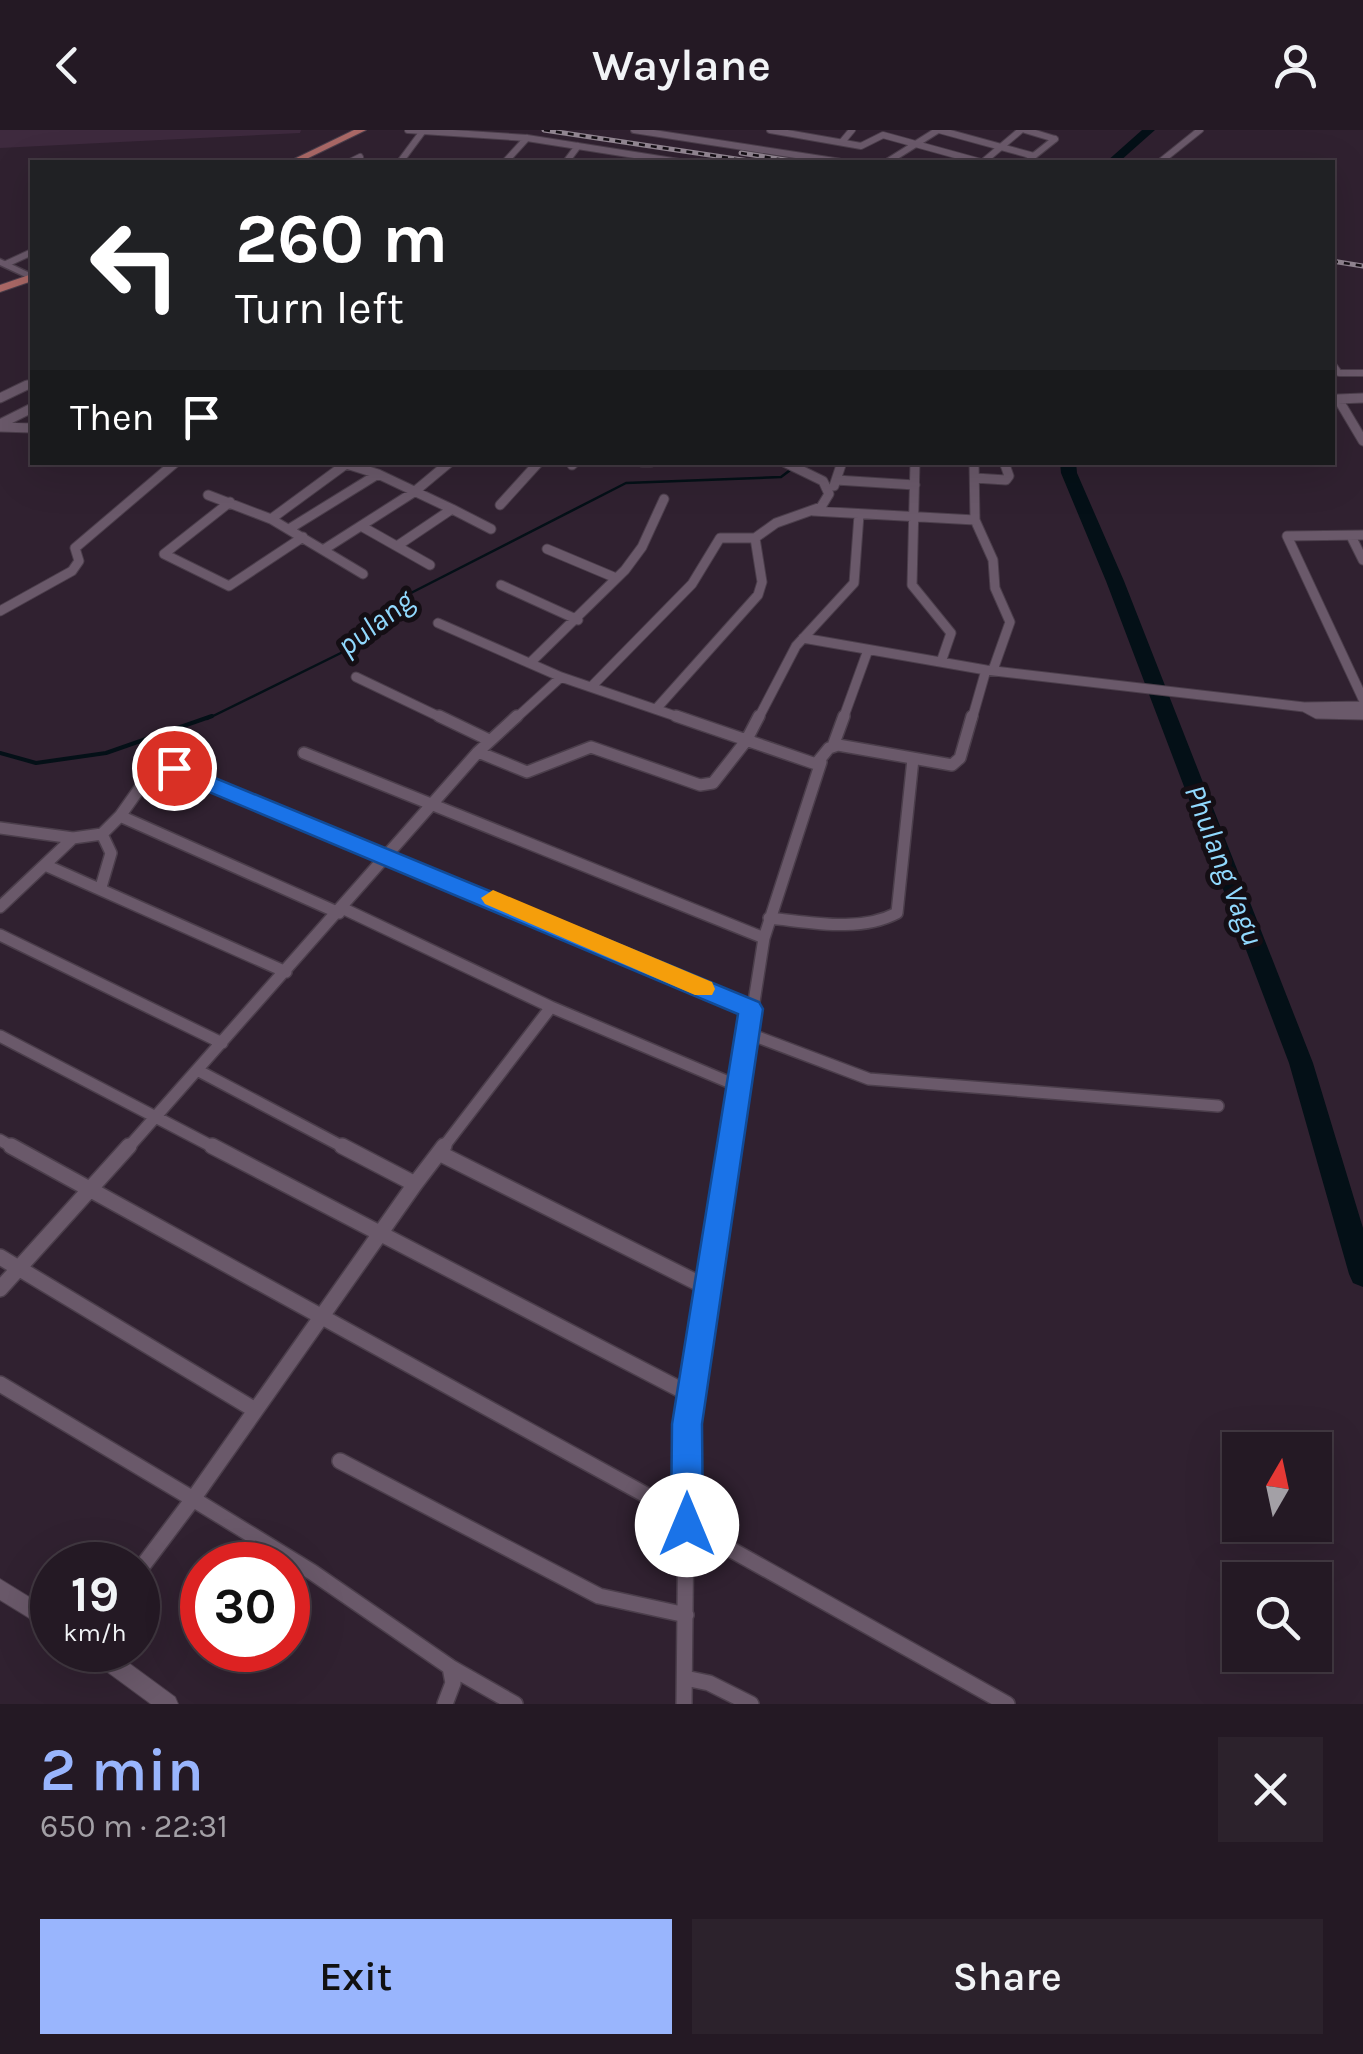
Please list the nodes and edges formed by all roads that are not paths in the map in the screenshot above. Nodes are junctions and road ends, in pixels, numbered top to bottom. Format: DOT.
graph roads {
  1 [pos="361,130"];
  2 [pos="370,130"];
  3 [pos="408,130"];
  4 [pos="634,130"];
  5 [pos="714,130"];
  6 [pos="770,130"];
  7 [pos="852,130"];
  8 [pos="867,130"];
  9 [pos="939,130"];
  10 [pos="1023,130"];
  11 [pos="1200,130"];
  12 [pos="1210,130"];
  13 [pos="423,131"];
  14 [pos="805,133"];
  15 [pos="883,135"];
  16 [pos="528,138"];
  17 [pos="704,141"];
  18 [pos="842,142"];
  19 [pos="916,144"];
  20 [pos="578,146"];
  21 [pos="862,146"];
  22 [pos="1000,146"];
  23 [pos="788,154"];
  24 [pos="954,155"];
  25 [pos="1034,156"];
  26 [pos="360,157"];
  27 [pos="297,160"];
  28 [pos="307,160"];
  29 [pos="354,160"];
  30 [pos="401,160"];
  31 [pos="507,160"];
  32 [pos="568,160"];
  33 [pos="652,160"];
  34 [pos="826,160"];
  35 [pos="841,160"];
  36 [pos="890,160"];
  37 [pos="947,160"];
  38 [pos="974,160"];
  39 [pos="984,160"];
  40 [pos="1029,160"];
  41 [pos="1162,160"];
  42 [pos="1173,160"];
  43 [pos="30,253"];
  44 [pos="2,265"];
  45 [pos="29,281"];
  46 [pos="0,292"];
  47 [pos="1335,367"];
  48 [pos="1363,373"];
  49 [pos="30,383"];
  50 [pos="0,398"];
  51 [pos="1363,398"];
  52 [pos="30,409"];
  53 [pos="0,426"];
  54 [pos="30,428"];
  55 [pos="1363,441"];
  56 [pos="172,465"];
  57 [pos="341,465"];
  58 [pos="349,465"];
  59 [pos="446,465"];
  60 [pos="536,465"];
  61 [pos="790,465"];
  62 [pos="841,465"];
  63 [pos="915,465"];
  64 [pos="974,465"];
  65 [pos="1005,465"];
  66 [pos="378,474"];
  67 [pos="975,478"];
  68 [pos="836,480"];
  69 [pos="915,485"];
  70 [pos="414,492"];
  71 [pos="829,494"];
  72 [pos="208,495"];
  73 [pos="664,499"];
  74 [pos="230,502"];
  75 [pos="500,505"];
  76 [pos="452,509"];
  77 [pos="814,511"];
  78 [pos="858,515"];
  79 [pos="914,518"];
  80 [pos="272,520"];
  81 [pos="974,520"];
  82 [pos="360,526"];
  83 [pos="491,529"];
  84 [pos="289,530"];
  85 [pos="1363,535"];
  86 [pos="1351,536"];
  87 [pos="303,537"];
  88 [pos="755,538"];
  89 [pos="397,546"];
  90 [pos="547,549"];
  91 [pos="323,550"];
  92 [pos="1363,560"];
  93 [pos="430,565"];
  94 [pos="363,574"];
  95 [pos="616,578"];
  96 [pos="501,584"];
  97 [pos="0,612"];
  98 [pos="578,620"];
  99 [pos="438,622"];
  100 [pos="803,638"];
  101 [pos="868,650"];
  102 [pos="941,662"];
  103 [pos="530,663"];
  104 [pos="990,670"];
  105 [pos="356,677"];
  106 [pos="561,677"];
  107 [pos="591,687"];
  108 [pos="1363,702"];
  109 [pos="1304,707"];
  110 [pos="656,709"];
  111 [pos="1363,716"];
  112 [pos="489,740"];
  113 [pos="746,741"];
  114 [pos="832,746"];
  115 [pos="478,752"];
  116 [pos="304,754"];
  117 [pos="913,759"];
  118 [pos="821,762"];
  119 [pos="430,804"];
  120 [pos="120,816"];
  121 [pos="0,828"];
  122 [pos="102,834"];
  123 [pos="73,838"];
  124 [pos="389,855"];
  125 [pos="45,865"];
  126 [pos="101,888"];
  127 [pos="0,907"];
  128 [pos="341,911"];
  129 [pos="769,918"];
  130 [pos="0,935"];
  131 [pos="764,938"];
  132 [pos="286,972"];
  133 [pos="551,1008"];
  134 [pos="751,1009"];
  135 [pos="746,1033"];
  136 [pos="0,1036"];
  137 [pos="222,1043"];
  138 [pos="197,1070"];
  139 [pos="738,1086"];
  140 [pos="1218,1106"];
  141 [pos="155,1117"];
  142 [pos="0,1140"];
  143 [pos="439,1153"];
  144 [pos="415,1184"];
  145 [pos="91,1188"];
  146 [pos="382,1232"];
  147 [pos="0,1258"];
  148 [pos="18,1268"];
  149 [pos="708,1288"];
  150 [pos="0,1289"];
  151 [pos="322,1314"];
  152 [pos="0,1384"];
  153 [pos="692,1395"];
  154 [pos="255,1410"];
  155 [pos="340,1461"];
  156 [pos="192,1499"];
  157 [pos="687,1521"];
  158 [pos="160,1542"];
  159 [pos="0,1588"];
  160 [pos="30,1608"];
  161 [pos="686,1615"];
  162 [pos="450,1667"];
  163 [pos="124,1672"];
  164 [pos="686,1678"];
  165 [pos="168,1704"];
  166 [pos="444,1704"];
  167 [pos="515,1704"];
  168 [pos="684,1704"];
  169 [pos="751,1704"];
  170 [pos="1007,1704"];
  1 -- 27 [label="highway"];
  2 -- 28 [label="highway"];
  3 -- 13 [label="street"];
  4 -- 17 [label="street"];
  5 -- 17 [label="street"];
  6 -- 14 [label="street"];
  7 -- 18 [label="street"];
  8 -- 15 [label="street"];
  9 -- 19 [label="street"];
  9 -- 22 [label="street"];
  10 -- 22 [label="street"];
  10 -- 25 [label="street"];
  11 -- 41 [label="street"];
  12 -- 42 [label="street"];
  13 -- 16 [label="street"];
  13 -- 30 [label="street"];
  14 -- 18 [label="street"];
  14 -- 23 [label="street"];
  15 -- 19 [label="street"];
  15 -- 21 [label="street"];
  16 -- 20 [label="street"];
  16 -- 31 [label="street"];
  17 -- 23 [label="street"];
  18 -- 21 [label="street"];
  19 -- 24 [label="street"];
  19 -- 36 [label="street"];
  20 -- 32 [label="street"];
  20 -- 33 [label="street"];
  21 -- 35 [label="street"];
  22 -- 25 [label="street"];
  22 -- 39 [label="street"];
  23 -- 34 [label="street"];
  24 -- 37 [label="street"];
  24 -- 38 [label="street"];
  25 -- 40 [label="street"];
  26 -- 29 [label="street"];
  43 -- 44 [label="street"];
  44 -- 45 [label="main road"];
  45 -- 46 [label="highway"];
  47 -- 48 [label="street"];
  49 -- 50 [label="street"];
  51 -- 55 [label="street"];
  52 -- 53 [label="street"];
  53 -- 54 [label="street"];
  56 -- 97 [label="street"];
  57 -- 80 [label="street"];
  58 -- 66 [label="street"];
  59 -- 70 [label="street"];
  60 -- 75 [label="street"];
  61 -- 71 [label="street"];
  62 -- 68 [label="street"];
  63 -- 69 [label="street"];
  64 -- 67 [label="street"];
  65 -- 67 [label="street"];
  66 -- 70 [label="street"];
  66 -- 84 [label="street"];
  67 -- 81 [label="street"];
  68 -- 69 [label="street"];
  68 -- 71 [label="street"];
  69 -- 79 [label="street"];
  70 -- 76 [label="street"];
  70 -- 82 [label="street"];
  71 -- 77 [label="street"];
  72 -- 74 [label="street"];
  73 -- 95 [label="street"];
  74 -- 80 [label="street"];
  74 -- 87 [label="street"];
  76 -- 83 [label="street"];
  76 -- 89 [label="street"];
  77 -- 78 [label="street"];
  77 -- 88 [label="street"];
  78 -- 79 [label="street"];
  78 -- 100 [label="street"];
  79 -- 81 [label="street"];
  79 -- 102 [label="street"];
  80 -- 84 [label="street"];
  81 -- 104 [label="street"];
  82 -- 89 [label="street"];
  82 -- 91 [label="street"];
  84 -- 87 [label="street"];
  85 -- 86 [label="street"];
  86 -- 92 [label="street"];
  86 -- 108 [label="street"];
  87 -- 91 [label="street"];
  88 -- 107 [label="street"];
  88 -- 110 [label="street"];
  89 -- 93 [label="street"];
  90 -- 95 [label="street"];
  91 -- 94 [label="street"];
  95 -- 98 [label="street"];
  96 -- 98 [label="street"];
  98 -- 103 [label="street"];
  99 -- 103 [label="street"];
  100 -- 101 [label="street"];
  100 -- 113 [label="street"];
  101 -- 102 [label="street"];
  101 -- 114 [label="street"];
  102 -- 104 [label="street"];
  103 -- 106 [label="street"];
  104 -- 109 [label="street"];
  104 -- 117 [label="street"];
  105 -- 112 [label="street"];
  106 -- 107 [label="street"];
  106 -- 112 [label="street"];
  107 -- 110 [label="street"];
  108 -- 109 [label="street"];
  109 -- 111 [label="street"];
  110 -- 113 [label="street"];
  112 -- 115 [label="street"];
  113 -- 115 [label="street"];
  113 -- 118 [label="street"];
  114 -- 117 [label="street"];
  114 -- 118 [label="street"];
  115 -- 119 [label="street"];
  116 -- 119 [label="street"];
  117 -- 129 [label="street"];
  118 -- 129 [label="street"];
  119 -- 124 [label="street"];
  119 -- 131 [label="street"];
  120 -- 122 [label="street"];
  120 -- 124 [label="street"];
  120 -- 128 [label="street"];
  121 -- 123 [label="street"];
  122 -- 123 [label="street"];
  122 -- 126 [label="street"];
  123 -- 125 [label="street"];
  124 -- 128 [label="street"];
  124 -- 134 [label="street"];
  125 -- 126 [label="street"];
  125 -- 127 [label="street"];
  126 -- 132 [label="street"];
  128 -- 132 [label="street"];
  128 -- 133 [label="street"];
  129 -- 131 [label="street"];
  130 -- 137 [label="street"];
  131 -- 134 [label="street"];
  132 -- 137 [label="street"];
  133 -- 139 [label="street"];
  133 -- 143 [label="street"];
  134 -- 135 [label="street"];
  135 -- 139 [label="street"];
  135 -- 140 [label="street"];
  136 -- 141 [label="street"];
  137 -- 138 [label="street"];
  138 -- 141 [label="street"];
  138 -- 144 [label="street"];
  139 -- 149 [label="street"];
  141 -- 145 [label="street"];
  141 -- 146 [label="street"];
  142 -- 145 [label="street"];
  143 -- 144 [label="street"];
  143 -- 149 [label="street"];
  144 -- 146 [label="street"];
  145 -- 148 [label="street"];
  145 -- 151 [label="street"];
  146 -- 151 [label="street"];
  146 -- 153 [label="street"];
  147 -- 148 [label="street"];
  148 -- 150 [label="street"];
  148 -- 154 [label="street"];
  149 -- 153 [label="street"];
  151 -- 154 [label="street"];
  151 -- 157 [label="street"];
  152 -- 156 [label="street"];
  153 -- 157 [label="street"];
  154 -- 156 [label="street"];
  155 -- 161 [label="street"];
  156 -- 158 [label="street"];
  156 -- 162 [label="street"];
  157 -- 161 [label="street"];
  157 -- 170 [label="street"];
  159 -- 160 [label="street"];
  161 -- 164 [label="street"];
  162 -- 166 [label="street"];
  162 -- 167 [label="street"];
  163 -- 165 [label="street"];
  164 -- 168 [label="street"];
  164 -- 169 [label="street"];
}
